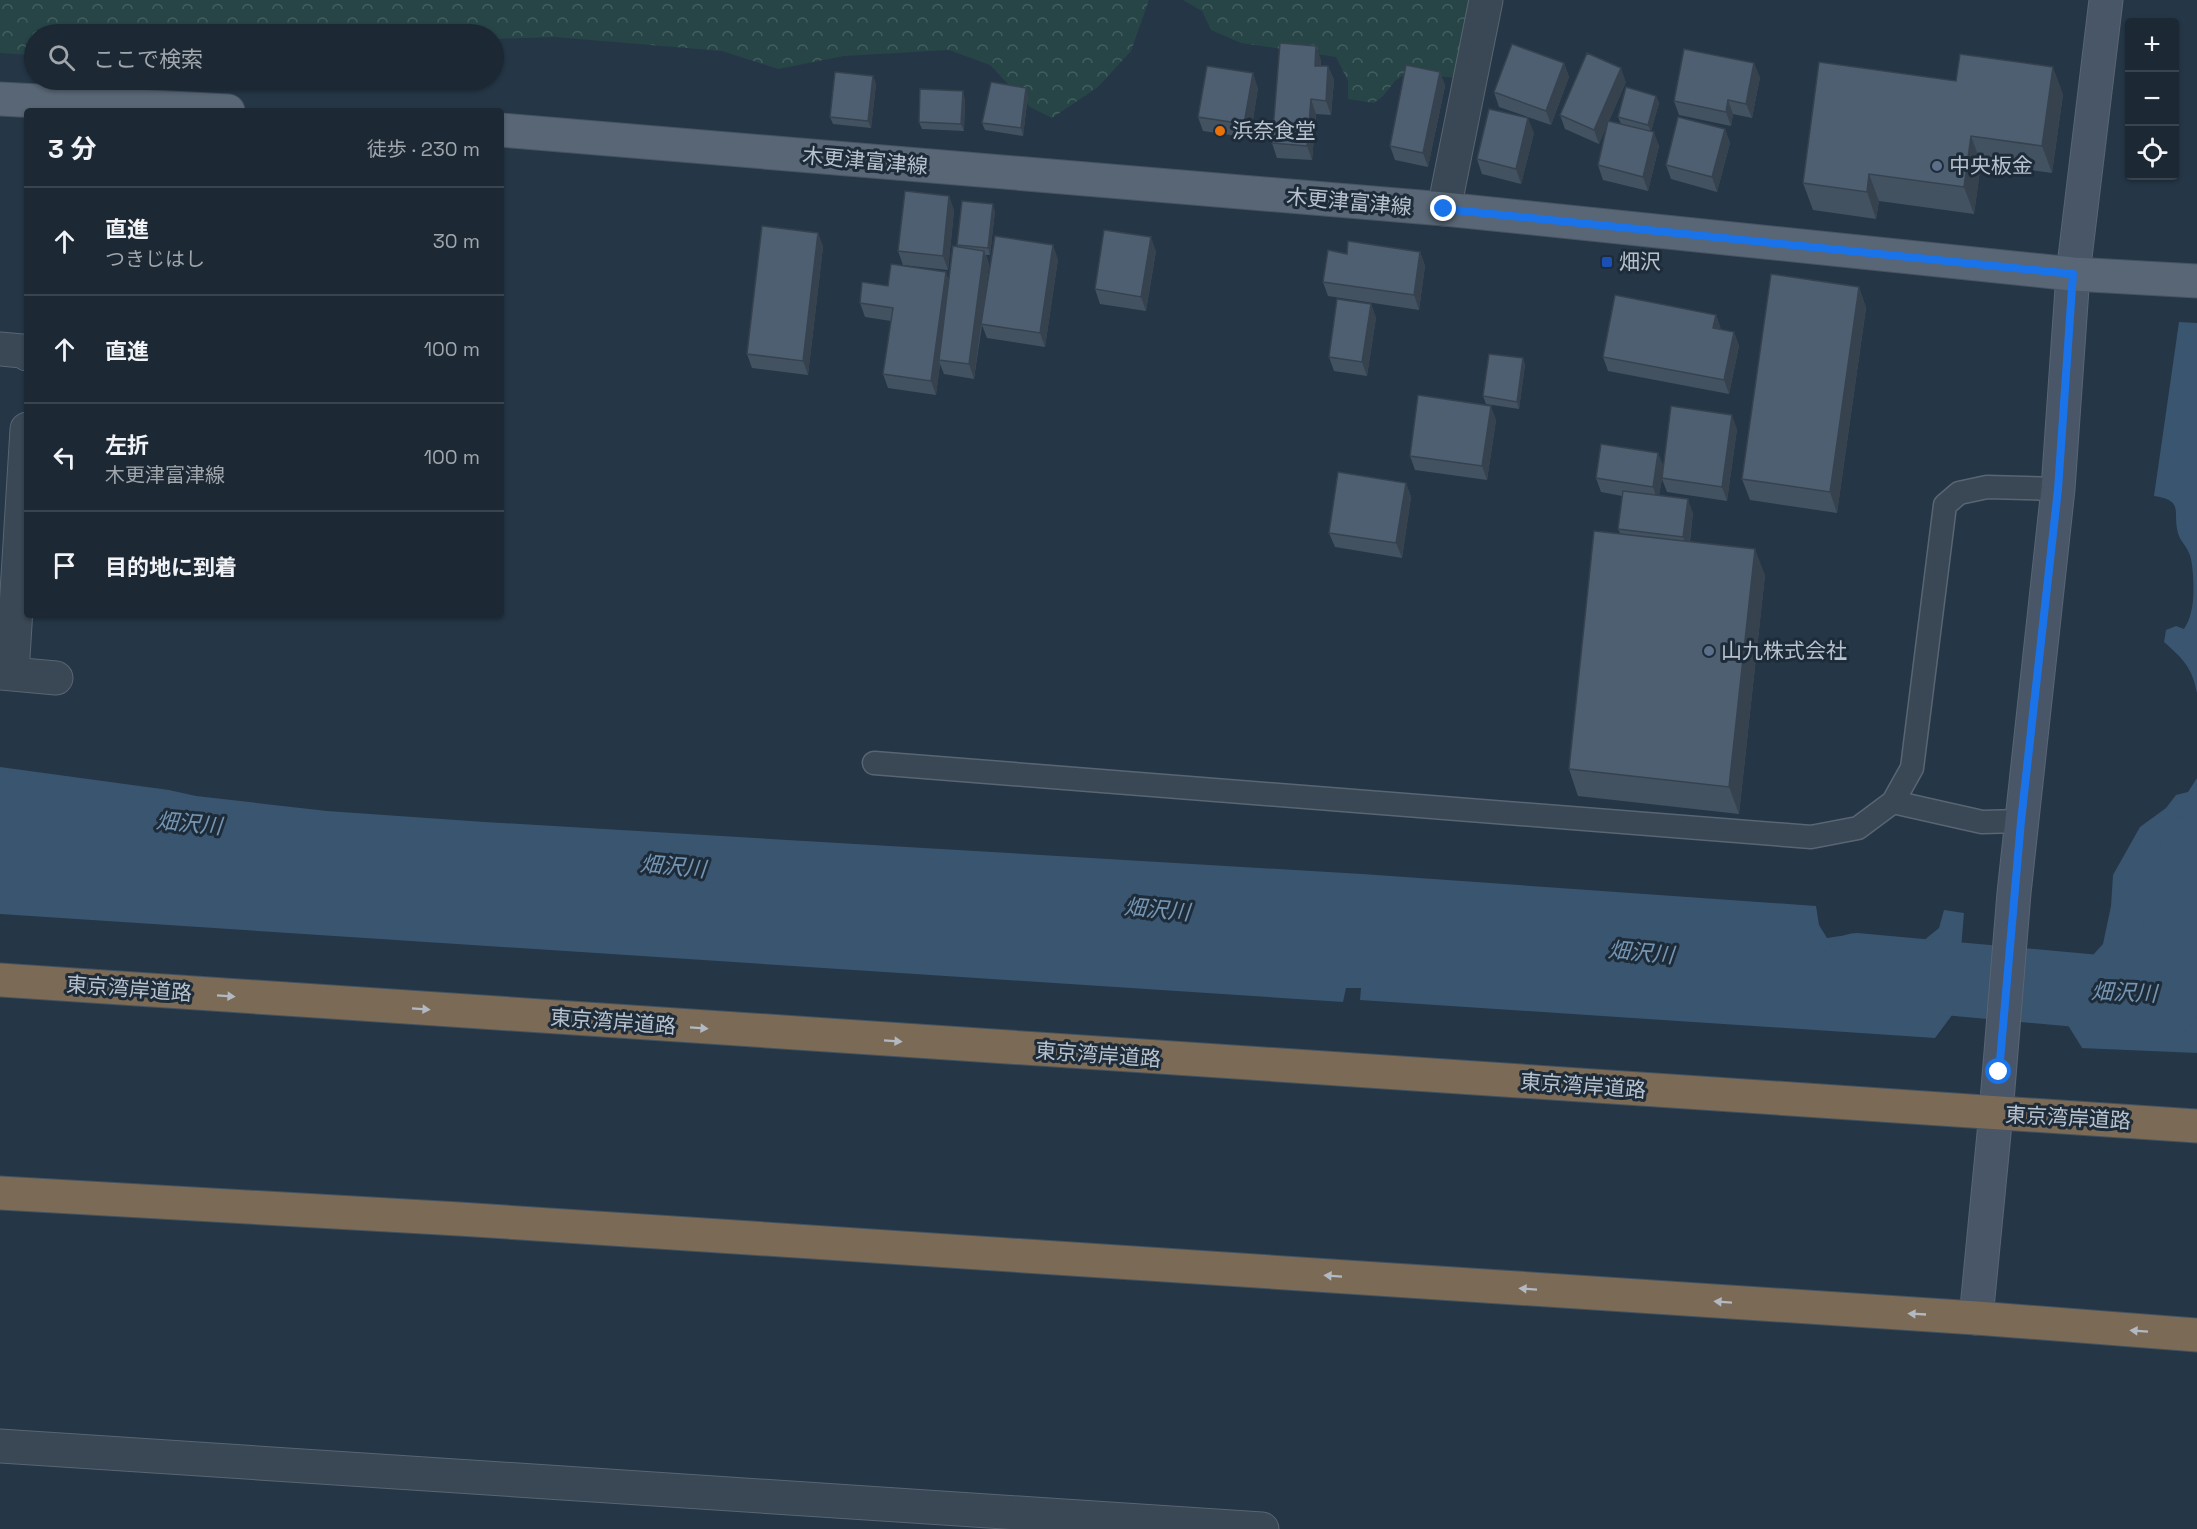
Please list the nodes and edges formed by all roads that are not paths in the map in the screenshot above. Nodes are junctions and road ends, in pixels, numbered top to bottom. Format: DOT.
graph roads {
  1 [pos="1486,0"];
  2 [pos="2106,0"];
  3 [pos="0,99"];
  4 [pos="171,108"];
  5 [pos="504,130"];
  6 [pos="1444,209"];
  7 [pos="2073,274"];
  8 [pos="2182,281"];
  9 [pos="0,349"];
  10 [pos="24,352"];
  11 [pos="24,464"];
  12 [pos="2058,489"];
  13 [pos="6,674"];
  14 [pos="56,678"];
  15 [pos="874,763"];
  16 [pos="1893,802"];
  17 [pos="2021,821"];
  18 [pos="0,980"];
  19 [pos="1996,1113"];
  20 [pos="2197,1126"];
  21 [pos="0,1193"];
  22 [pos="1976,1318"];
  23 [pos="2197,1335"];
  24 [pos="0,1446"];
  25 [pos="1262,1529"];
  1 -- 6 [label="street"];
  2 -- 7 [label="street"];
  3 -- 4 [label="main road"];
  5 -- 6 [label="main road, 木更津富津線"];
  6 -- 7 [label="main road, 木更津富津線"];
  7 -- 8 [label="main road, 木更津富津線"];
  7 -- 12 [label="street"];
  9 -- 10 [label="street"];
  11 -- 13 [label="street"];
  12 -- 16 [label="lane"];
  12 -- 17 [label="street"];
  13 -- 14 [label="street"];
  15 -- 16 [label="lane"];
  16 -- 17 [label="lane"];
  17 -- 19 [label="street"];
  18 -- 19 [label="highway, 東京湾岸道路, one-way"];
  19 -- 20 [label="highway, 東京湾岸道路"];
  19 -- 22 [label="street"];
  22 -- 21 [label="highway, one-way"];
  23 -- 22 [label="highway, one-way"];
  24 -- 25 [label="street"];
}
